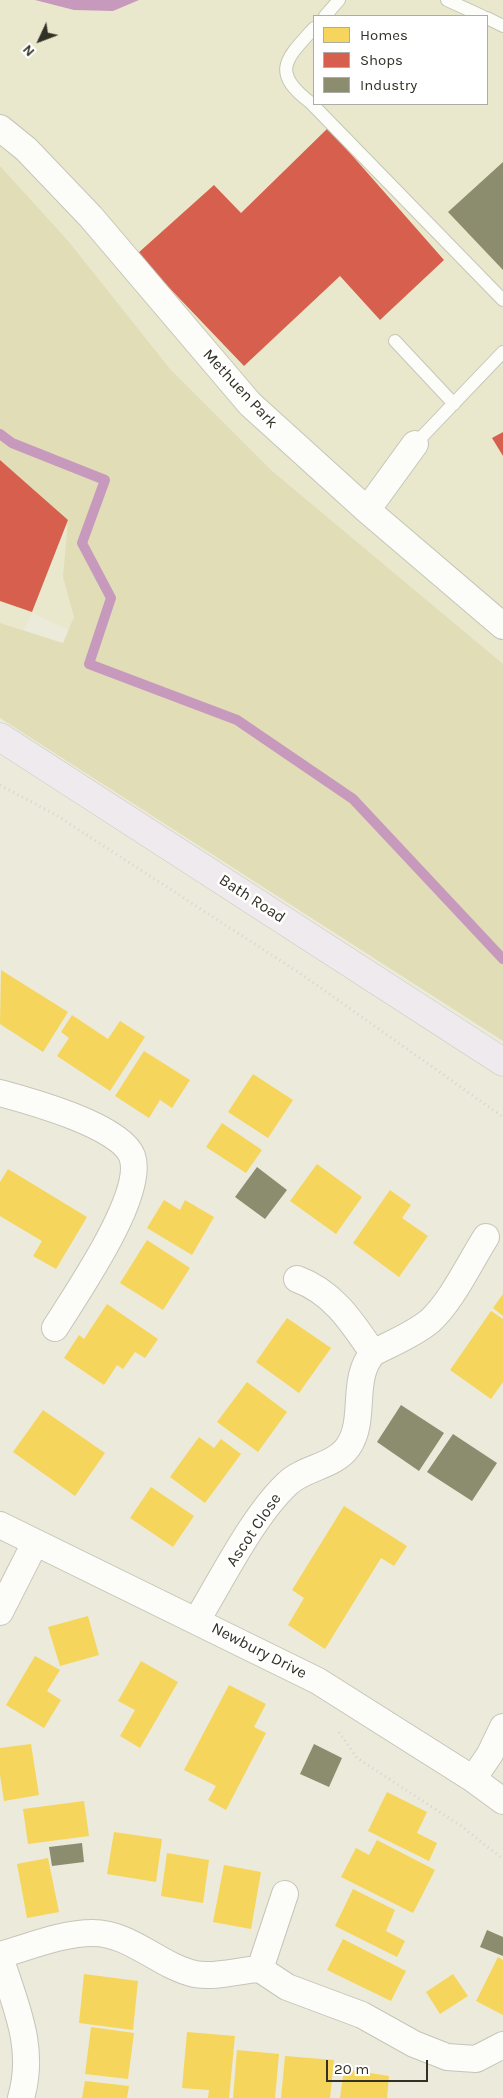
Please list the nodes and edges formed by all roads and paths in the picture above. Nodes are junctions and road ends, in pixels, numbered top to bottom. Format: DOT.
graph roads {
  1 [pos="340,0"];
  2 [pos="447,0"];
  3 [pos="326,15"];
  4 [pos="480,15"];
  5 [pos="488,18"];
  6 [pos="503,26"];
  7 [pos="313,29"];
  8 [pos="0,128"];
  9 [pos="503,300"];
  10 [pos="395,341"];
  11 [pos="503,352"];
  12 [pos="454,404"];
  13 [pos="414,444"];
  14 [pos="367,510"];
  15 [pos="503,626"];
  16 [pos="0,736"];
  17 [pos="0,785"];
  18 [pos="503,1062"];
  19 [pos="0,1093"];
  20 [pos="503,1116"];
  21 [pos="486,1237"];
  22 [pos="296,1279"];
  23 [pos="55,1328"];
  24 [pos="372,1353"];
  25 [pos="0,1525"];
  26 [pos="35,1543"];
  27 [pos="0,1612"];
  28 [pos="197,1620"];
  29 [pos="342,1696"];
  30 [pos="503,1726"];
  31 [pos="473,1779"];
  32 [pos="503,1801"];
  33 [pos="503,1858"];
  34 [pos="285,1894"];
  35 [pos="0,1956"];
  36 [pos="260,1968"];
  37 [pos="503,2045"];
  38 [pos="21,2098"];
  1 -- 3 [label="lane"];
  2 -- 4 [label="lane"];
  5 -- 6 [label="lane"];
  7 -- 9 [label="lane"];
  8 -- 14 [label="street, Methuen Park"];
  10 -- 12 [label="lane"];
  11 -- 12 [label="lane"];
  12 -- 13 [label="lane"];
  13 -- 14 [label="street"];
  14 -- 15 [label="street, Methuen Park"];
  16 -- 18 [label="main road, Bath Road"];
  17 -- 20 [label="path"];
  19 -- 23 [label="street"];
  21 -- 24 [label="street"];
  22 -- 24 [label="street"];
  24 -- 28 [label="street, Ascot Close"];
  25 -- 26 [label="street, Newbury Drive"];
  26 -- 27 [label="street"];
  26 -- 28 [label="street, Newbury Drive"];
  28 -- 29 [label="street, Newbury Drive"];
  29 -- 31 [label="street, Newbury Drive"];
  29 -- 33 [label="path"];
  30 -- 31 [label="street"];
  31 -- 32 [label="street, Newbury Drive"];
  34 -- 36 [label="street"];
  35 -- 36 [label="street"];
  35 -- 38 [label="street"];
  36 -- 37 [label="street"];
}
